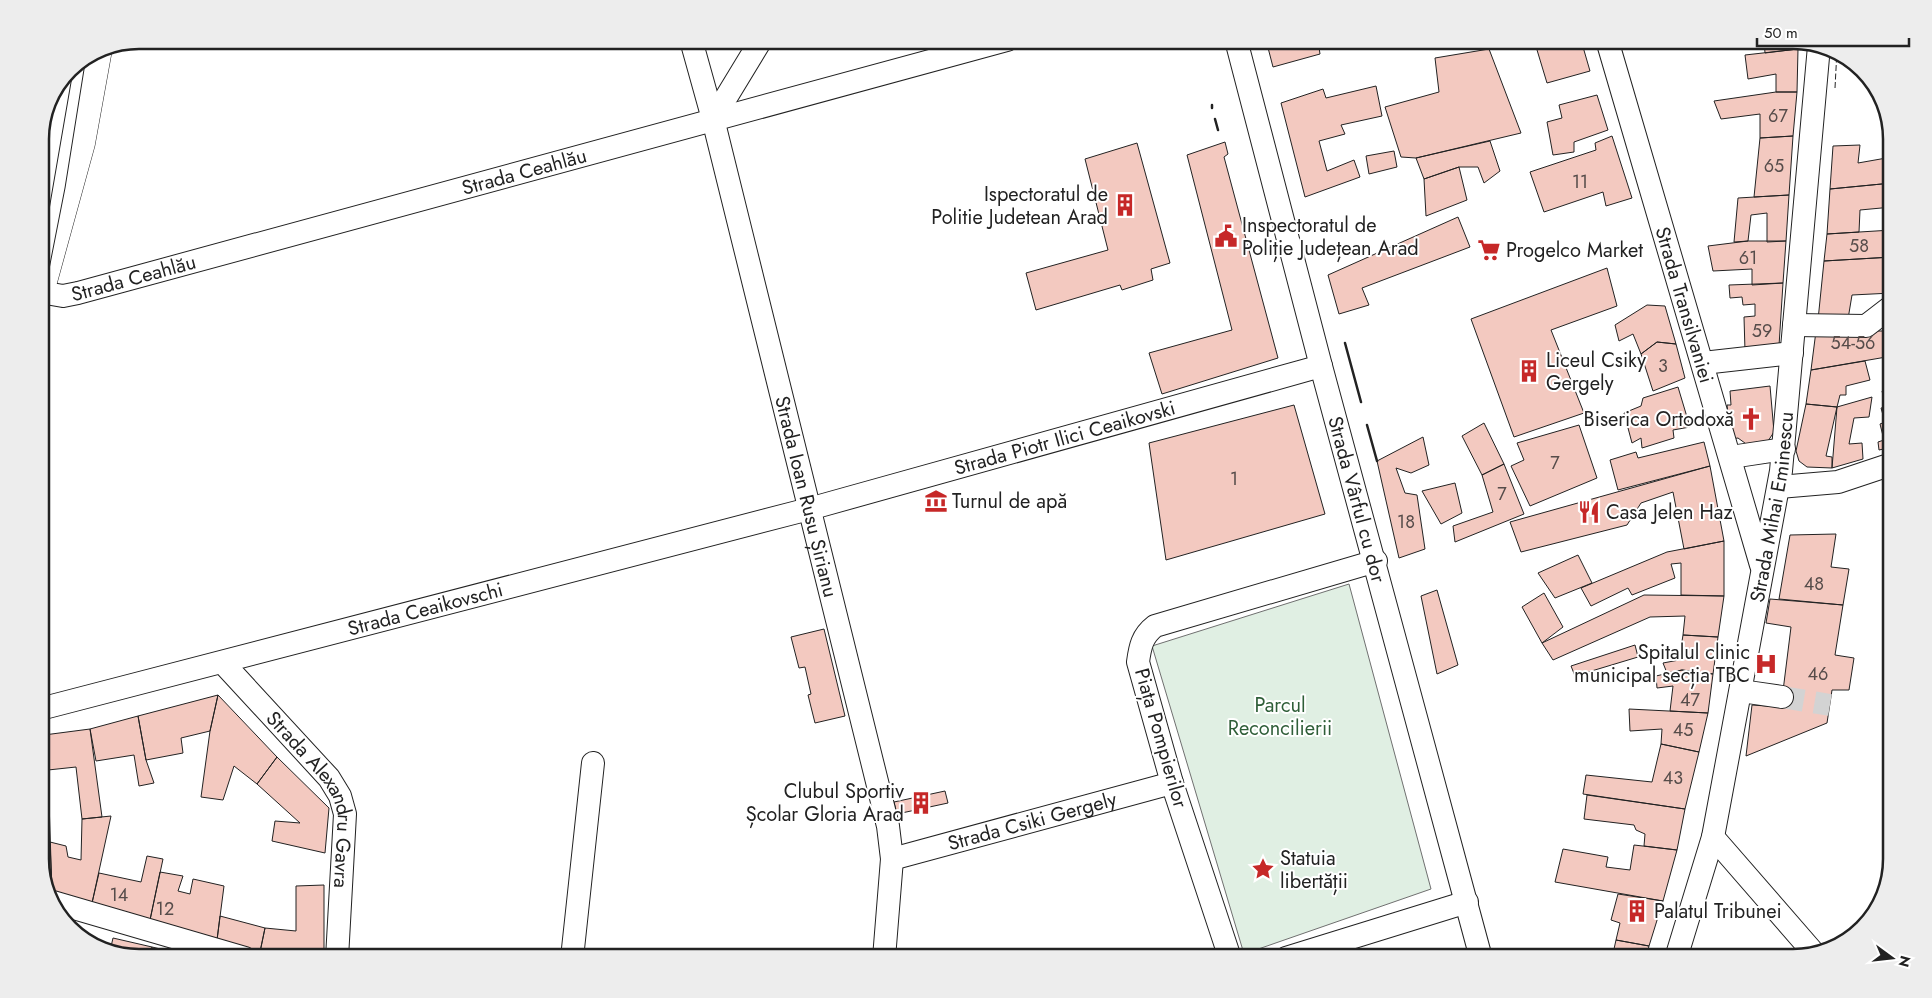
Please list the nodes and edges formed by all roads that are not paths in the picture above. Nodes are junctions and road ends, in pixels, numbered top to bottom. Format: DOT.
graph roads {
  1 [pos="694,49"];
  2 [pos="756,49"];
  3 [pos="974,49"];
  4 [pos="1238,49"];
  5 [pos="1610,49"];
  6 [pos="1818,53"];
  7 [pos="96,60"];
  8 [pos="67,84"];
  9 [pos="713,119"];
  10 [pos="49,202"];
  11 [pos="49,259"];
  12 [pos="49,293"];
  13 [pos="1883,313"];
  14 [pos="1794,325"];
  15 [pos="1792,353"];
  16 [pos="1703,363"];
  17 [pos="1321,366"];
  18 [pos="1784,449"];
  19 [pos="1731,457"];
  20 [pos="1883,467"];
  21 [pos="1779,487"];
  22 [pos="809,510"];
  23 [pos="1376,561"];
  24 [pos="1763,571"];
  25 [pos="223,663"];
  26 [pos="1741,691"];
  27 [pos="1782,697"];
  28 [pos="49,707"];
  29 [pos="593,763"];
  30 [pos="1172,783"];
  31 [pos="1713,837"];
  32 [pos="892,859"];
  33 [pos="1467,902"];
  34 [pos="61,904"];
  35 [pos="1810,948"];
  36 [pos="213,949"];
  37 [pos="338,949"];
  38 [pos="573,949"];
  39 [pos="885,949"];
  40 [pos="1227,949"];
  41 [pos="1315,949"];
  42 [pos="1479,949"];
  43 [pos="1679,949"];
  1 -- 9 [label="street, Strada Ioan Rusu Șirianu"];
  2 -- 9 [label="street"];
  3 -- 9 [label="street, Strada Ceahlău"];
  4 -- 17 [label="street, Strada Vârful cu dor"];
  5 -- 16 [label="street, Strada Transilvaniei"];
  6 -- 14 [label="street, Strada Mihai Eminescu"];
  7 -- 11 [label="main road"];
  8 -- 10 [label="main road"];
  9 -- 12 [label="street, Strada Ceahlău"];
  9 -- 22 [label="street, Strada Ioan Rusu Șirianu"];
  13 -- 14 [label="street"];
  14 -- 15 [label="street, Strada Mihai Eminescu"];
  15 -- 16 [label="street"];
  15 -- 18 [label="street, Strada Mihai Eminescu"];
  16 -- 19 [label="street, Strada Transilvaniei"];
  17 -- 22 [label="street, Strada Piotr Ilici Ceaikovski"];
  17 -- 23 [label="street, Strada Vârful cu dor"];
  18 -- 19 [label="street"];
  18 -- 21 [label="street, Strada Mihai Eminescu"];
  19 -- 24 [label="street, Strada Transilvaniei"];
  20 -- 21 [label="street"];
  21 -- 24 [label="street, Strada Mihai Eminescu"];
  22 -- 25 [label="street, Strada Ceaikovschi"];
  22 -- 32 [label="street, Strada Ioan Rusu Șirianu"];
  23 -- 30 [label="street, Piața Pompierilor"];
  23 -- 33 [label="street, Strada Vârful cu dor"];
  24 -- 26 [label="street, Strada Mihai Eminescu"];
  25 -- 28 [label="street, Strada Ceaikovschi"];
  25 -- 37 [label="street, Strada Alexandru Gavra"];
  26 -- 27 [label="street"];
  26 -- 31 [label="street, Strada Mihai Eminescu"];
  29 -- 38 [label="street"];
  30 -- 32 [label="street, Strada Csiki Gergely"];
  30 -- 40 [label="street, Piața Pompierilor"];
  31 -- 35 [label="street"];
  31 -- 43 [label="street, Strada Mihai Eminescu"];
  32 -- 39 [label="street, Strada Ioan Rusu Șirianu"];
  33 -- 41 [label="street"];
  33 -- 42 [label="street, Strada Vârful cu dor"];
  34 -- 36 [label="street"];
}
